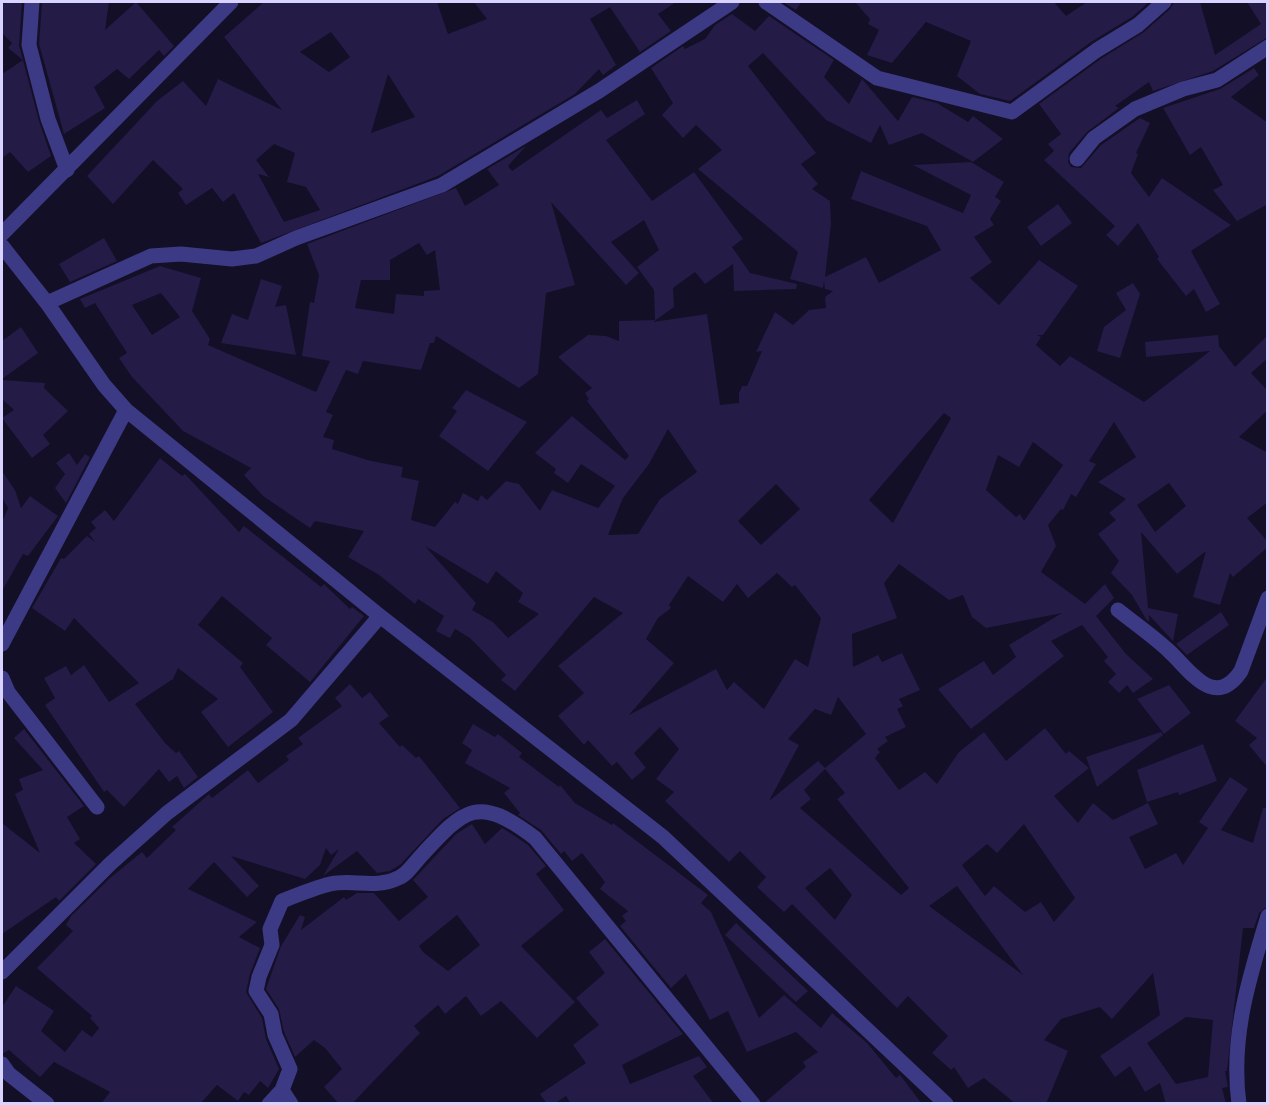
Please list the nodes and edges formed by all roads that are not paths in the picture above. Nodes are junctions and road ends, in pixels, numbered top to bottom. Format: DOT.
graph roads {
  1 [pos="32,2"];
  2 [pos="231,2"];
  3 [pos="732,2"];
  4 [pos="766,2"];
  5 [pos="1164,2"];
  6 [pos="1268,47"];
  7 [pos="1077,159"];
  8 [pos="67,170"];
  9 [pos="2,234"];
  10 [pos="2,246"];
  11 [pos="47,303"];
  12 [pos="126,410"];
  13 [pos="1268,598"];
  14 [pos="1118,610"];
  15 [pos="380,616"];
  16 [pos="1260,643"];
  17 [pos="2,644"];
  18 [pos="2,678"];
  19 [pos="97,807"];
  20 [pos="1268,916"];
  21 [pos="2,972"];
  22 [pos="2,1064"];
  23 [pos="282,1090"];
  24 [pos="947,1102"];
  25 [pos="47,1104"];
  26 [pos="269,1104"];
  27 [pos="291,1104"];
  28 [pos="753,1104"];
  29 [pos="1239,1104"];
  1 -- 8 [label="street"];
  2 -- 8 [label="street"];
  3 -- 11 [label="street"];
  4 -- 5 [label="street"];
  6 -- 7 [label="street"];
  8 -- 9 [label="street"];
  10 -- 11 [label="street"];
  11 -- 12 [label="street"];
  12 -- 15 [label="street"];
  12 -- 17 [label="street"];
  13 -- 16 [label="street"];
  14 -- 16 [label="street"];
  15 -- 21 [label="street"];
  15 -- 24 [label="street"];
  18 -- 19 [label="street"];
  20 -- 29 [label="street"];
  22 -- 25 [label="street"];
  23 -- 26 [label="street"];
  23 -- 27 [label="street"];
  23 -- 28 [label="street"];
}
